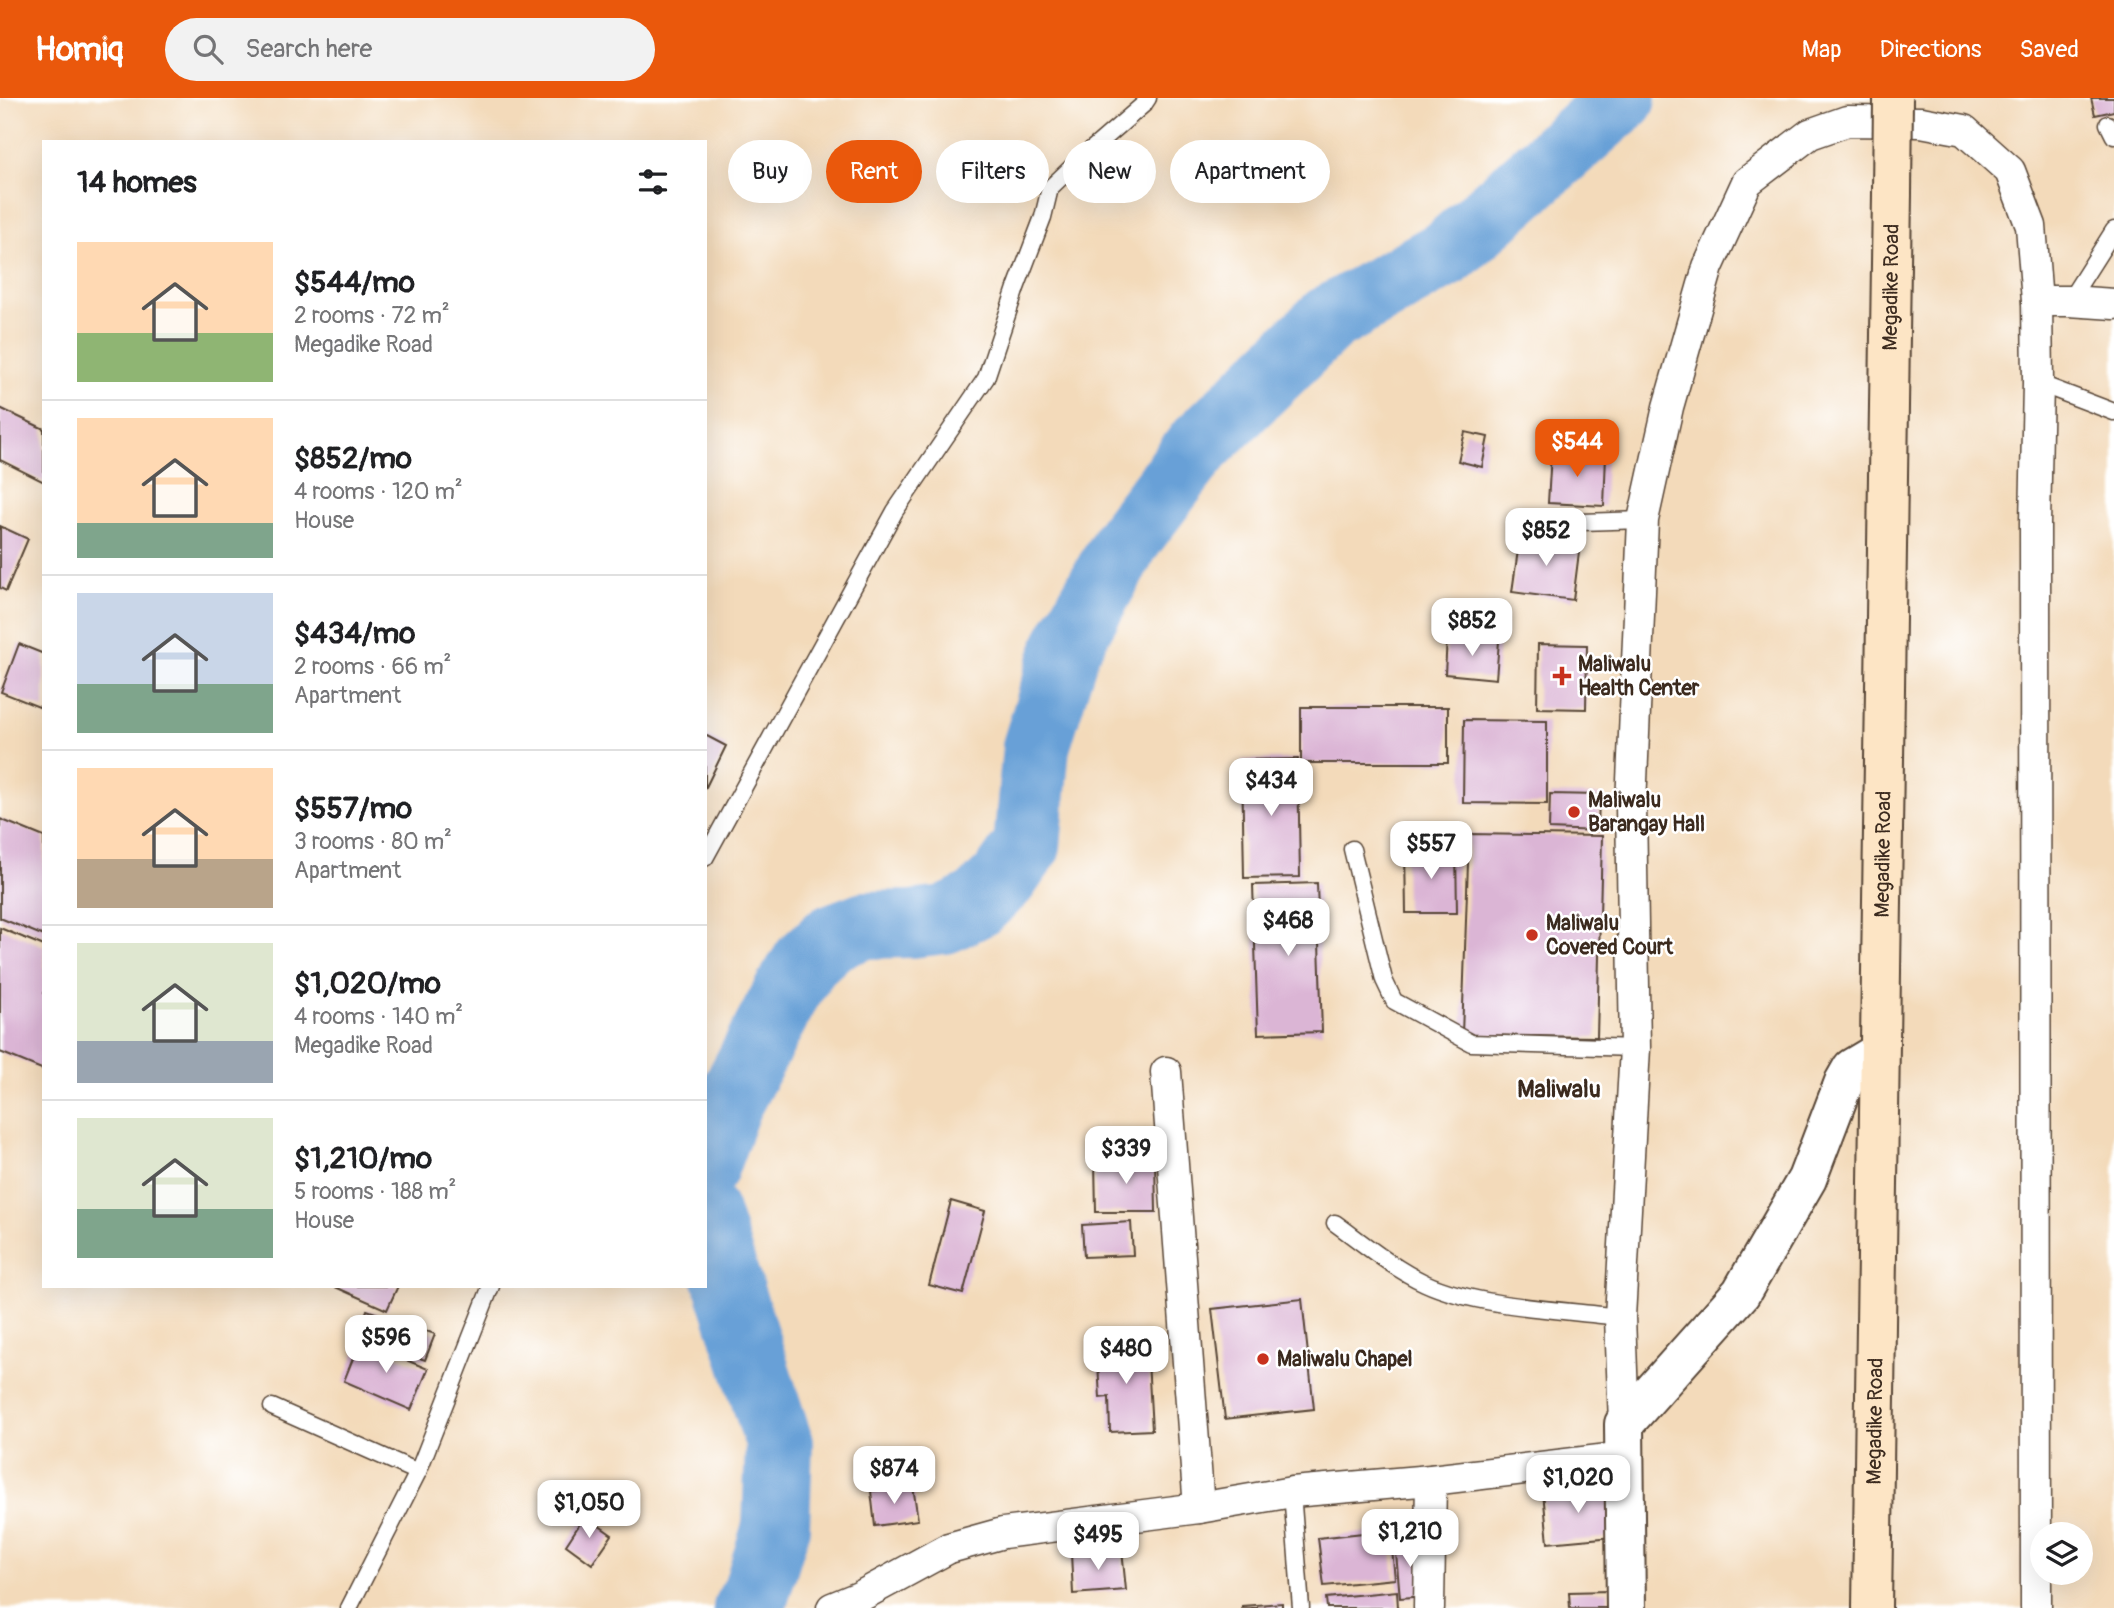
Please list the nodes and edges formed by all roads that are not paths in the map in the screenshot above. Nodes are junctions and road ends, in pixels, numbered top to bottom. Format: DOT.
graph roads {
  1 [pos="1147,98"];
  2 [pos="1893,98"];
  3 [pos="2114,230"];
  4 [pos="2069,300"];
  5 [pos="2037,301"];
  6 [pos="2114,304"];
  7 [pos="2038,383"];
  8 [pos="2114,412"];
  9 [pos="1643,520"];
  10 [pos="1520,524"];
  11 [pos="1352,849"];
  12 [pos="707,854"];
  13 [pos="1635,1048"];
  14 [pos="1879,1052"];
  15 [pos="1166,1072"];
  16 [pos="1335,1223"];
  17 [pos="490,1288"];
  18 [pos="1620,1317"];
  19 [pos="272,1407"];
  20 [pos="1624,1441"];
  21 [pos="418,1472"];
  22 [pos="1431,1480"];
  23 [pos="1292,1492"];
  24 [pos="1199,1508"];
  25 [pos="839,1606"];
  26 [pos="349,1608"];
  27 [pos="1301,1608"];
  28 [pos="1429,1608"];
  29 [pos="1626,1608"];
  30 [pos="1871,1608"];
  31 [pos="2036,1608"];
  1 -- 12 [label="lane"];
  2 -- 14 [label="main road, Megadike Road, bridge"];
  3 -- 4 [label="lane"];
  4 -- 5 [label="street"];
  4 -- 6 [label="street"];
  5 -- 7 [label="street"];
  5 -- 9 [label="street"];
  7 -- 8 [label="lane"];
  7 -- 31 [label="street"];
  9 -- 10 [label="lane"];
  9 -- 13 [label="street"];
  11 -- 13 [label="lane"];
  13 -- 18 [label="street"];
  14 -- 20 [label="street"];
  14 -- 30 [label="main road, Megadike Road"];
  15 -- 24 [label="street"];
  16 -- 18 [label="lane"];
  17 -- 21 [label="lane"];
  18 -- 20 [label="street"];
  19 -- 21 [label="lane"];
  20 -- 22 [label="street"];
  20 -- 29 [label="street"];
  21 -- 26 [label="lane"];
  22 -- 23 [label="street"];
  22 -- 28 [label="street"];
  23 -- 24 [label="street"];
  23 -- 27 [label="lane"];
  24 -- 25 [label="street"];
}
